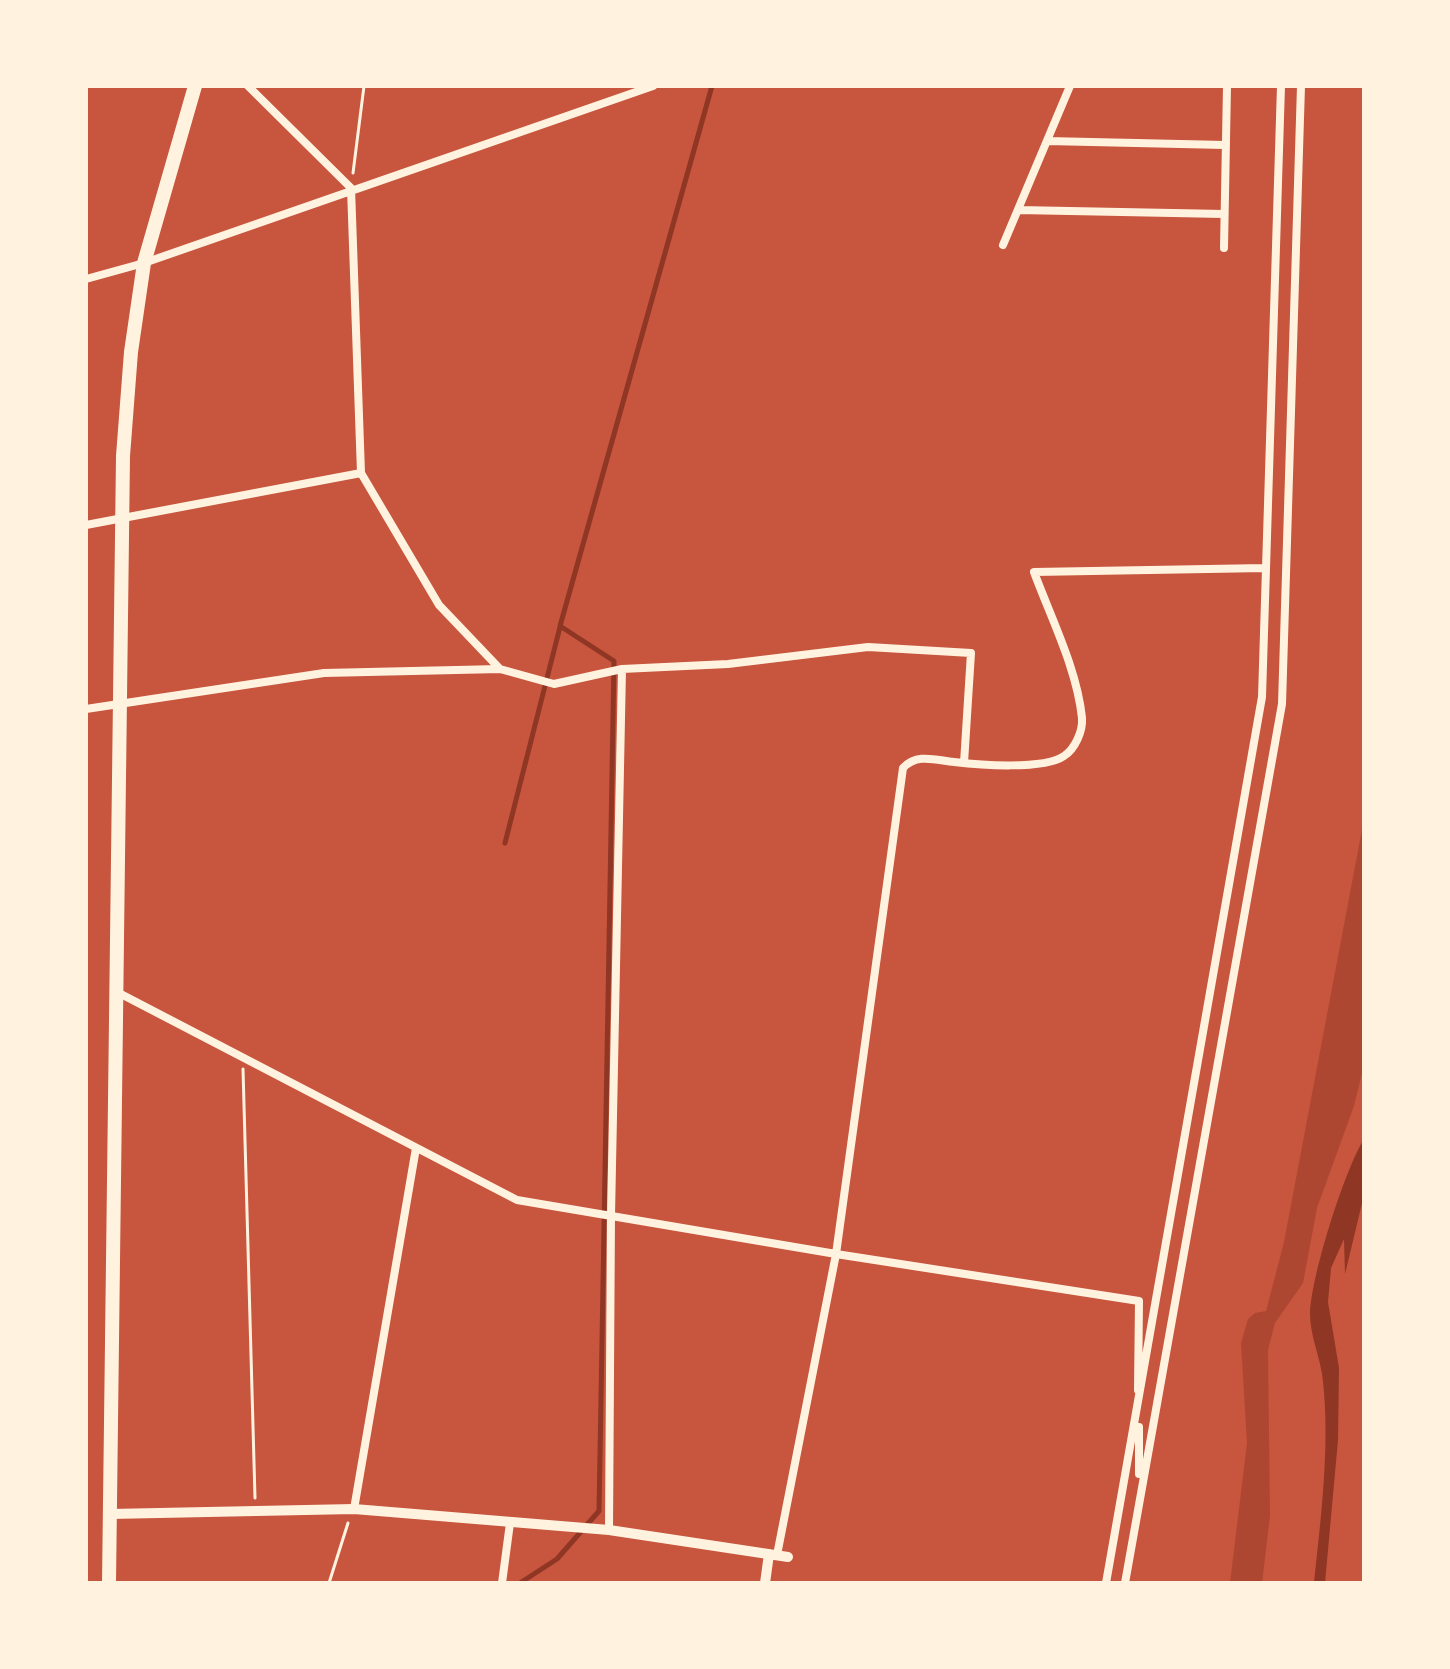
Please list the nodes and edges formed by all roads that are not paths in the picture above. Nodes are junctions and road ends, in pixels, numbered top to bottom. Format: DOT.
graph roads {
  1 [pos="195,86"];
  2 [pos="248,86"];
  3 [pos="653,86"];
  4 [pos="1070,86"];
  5 [pos="1227,86"];
  6 [pos="1281,86"];
  7 [pos="1301,86"];
  8 [pos="1047,141"];
  9 [pos="1225,145"];
  10 [pos="351,188"];
  11 [pos="1018,210"];
  12 [pos="1224,214"];
  13 [pos="1003,245"];
  14 [pos="1224,248"];
  15 [pos="144,263"];
  16 [pos="86,279"];
  17 [pos="361,473"];
  18 [pos="124,518"];
  19 [pos="86,525"];
  20 [pos="1265,568"];
  21 [pos="500,669"];
  22 [pos="622,669"];
  23 [pos="121,702"];
  24 [pos="86,709"];
  25 [pos="964,763"];
  26 [pos="117,992"];
  27 [pos="416,1148"];
  28 [pos="611,1215"];
  29 [pos="836,1254"];
  30 [pos="1139,1406"];
  31 [pos="1139,1498"];
  32 [pos="354,1509"];
  33 [pos="110,1514"];
  34 [pos="510,1523"];
  35 [pos="609,1530"];
  36 [pos="778,1556"];
  37 [pos="109,1583"];
  38 [pos="502,1583"];
  39 [pos="765,1583"];
  40 [pos="1106,1583"];
  41 [pos="1125,1583"];
  1 -- 15 [label="main road"];
  2 -- 10 [label="street"];
  3 -- 10 [label="street"];
  4 -- 8 [label="street"];
  5 -- 9 [label="street"];
  6 -- 20 [label="street"];
  7 -- 31 [label="street"];
  8 -- 9 [label="street"];
  8 -- 11 [label="street"];
  9 -- 12 [label="street"];
  10 -- 15 [label="street"];
  10 -- 17 [label="street"];
  11 -- 12 [label="street"];
  11 -- 13 [label="street"];
  12 -- 14 [label="street"];
  15 -- 16 [label="street"];
  15 -- 18 [label="main road"];
  17 -- 18 [label="street"];
  17 -- 21 [label="street"];
  18 -- 19 [label="street"];
  18 -- 23 [label="main road"];
  20 -- 25 [label="street"];
  20 -- 30 [label="street"];
  21 -- 22 [label="street"];
  21 -- 23 [label="street"];
  22 -- 25 [label="street"];
  22 -- 28 [label="street"];
  23 -- 24 [label="street"];
  23 -- 26 [label="main road"];
  25 -- 29 [label="street"];
  26 -- 27 [label="street"];
  26 -- 33 [label="main road"];
  27 -- 28 [label="street"];
  27 -- 32 [label="street"];
  28 -- 29 [label="street"];
  28 -- 35 [label="street"];
  29 -- 30 [label="street"];
  29 -- 36 [label="street"];
  30 -- 31 [label="street"];
  30 -- 40 [label="street"];
  31 -- 41 [label="street"];
  32 -- 33 [label="street"];
  32 -- 34 [label="street"];
  33 -- 37 [label="main road"];
  34 -- 35 [label="street"];
  34 -- 38 [label="street"];
  35 -- 36 [label="street"];
  36 -- 39 [label="street"];
}
